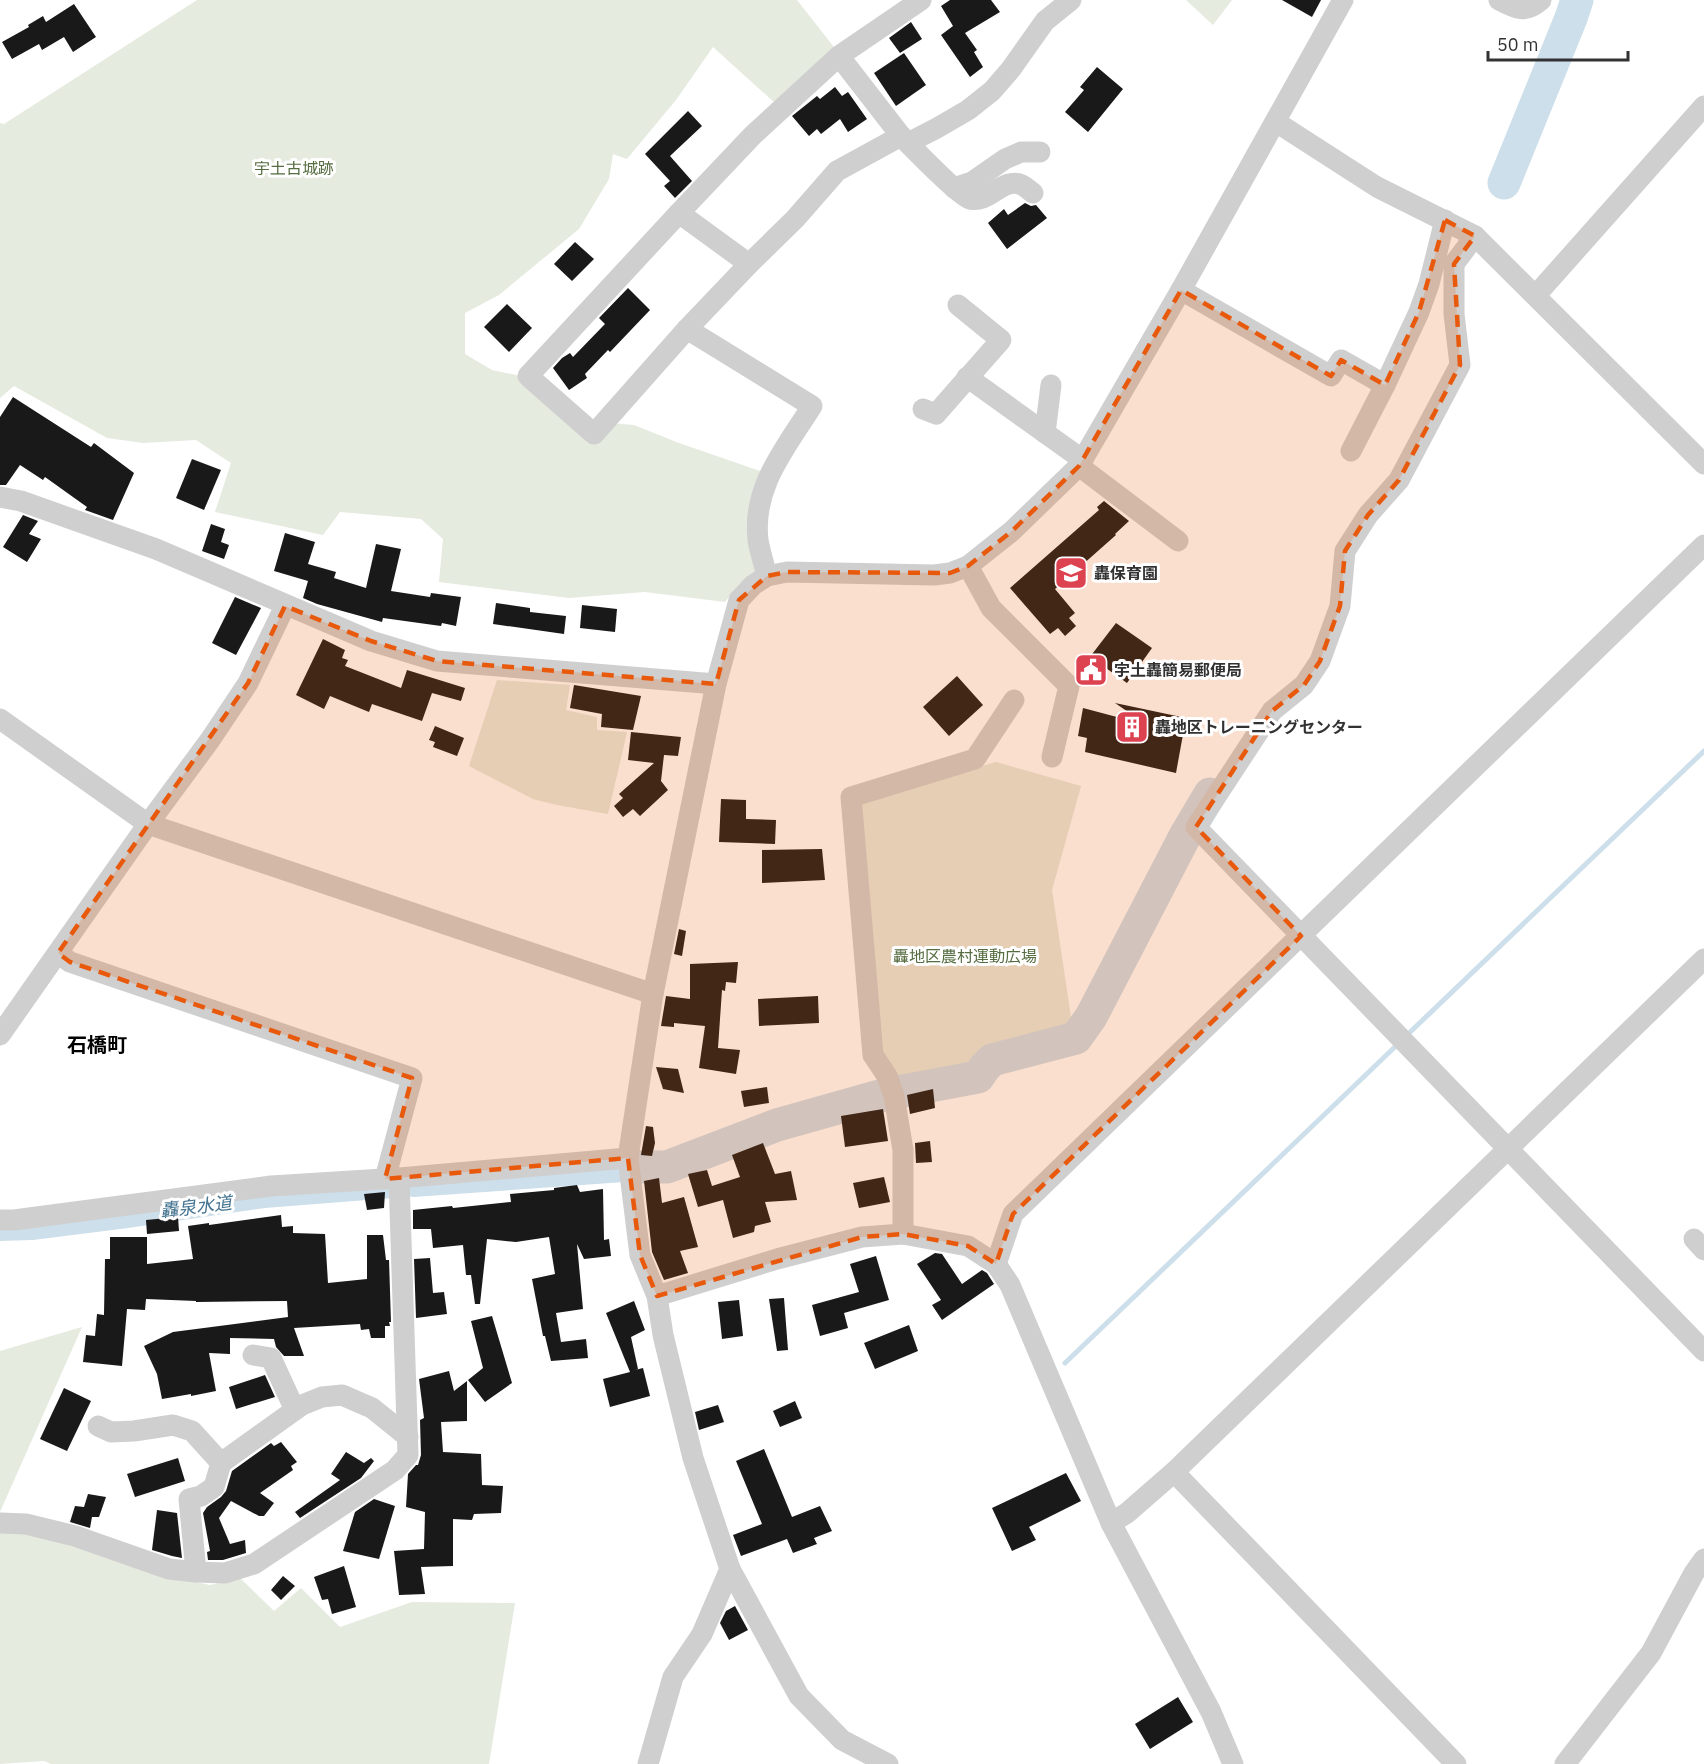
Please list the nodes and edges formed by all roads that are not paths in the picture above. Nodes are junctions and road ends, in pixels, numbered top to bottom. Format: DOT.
graph roads {
  1 [pos="921,0"];
  2 [pos="1071,0"];
  3 [pos="1343,0"];
  4 [pos="1499,0"];
  5 [pos="1541,0"];
  6 [pos="839,56"];
  7 [pos="1704,106"];
  8 [pos="1276,123"];
  9 [pos="904,140"];
  10 [pos="1040,152"];
  11 [pos="954,188"];
  12 [pos="1033,193"];
  13 [pos="679,213"];
  14 [pos="1445,220"];
  15 [pos="1475,236"];
  16 [pos="749,264"];
  17 [pos="1181,290"];
  18 [pos="1536,295"];
  19 [pos="958,305"];
  20 [pos="687,329"];
  21 [pos="967,377"];
  22 [pos="1051,385"];
  23 [pos="1385,385"];
  24 [pos="922,409"];
  25 [pos="1045,433"];
  26 [pos="1351,451"];
  27 [pos="1081,463"];
  28 [pos="1704,464"];
  29 [pos="0,497"];
  30 [pos="1178,541"];
  31 [pos="1704,544"];
  32 [pos="968,566"];
  33 [pos="767,576"];
  34 [pos="285,606"];
  35 [pos="716,684"];
  36 [pos="1014,700"];
  37 [pos="0,719"];
  38 [pos="1052,757"];
  39 [pos="148,824"];
  40 [pos="1301,936"];
  41 [pos="58,953"];
  42 [pos="1704,959"];
  43 [pos="653,994"];
  44 [pos="0,1035"];
  45 [pos="1508,1147"];
  46 [pos="628,1158"];
  47 [pos="392,1179"];
  48 [pos="0,1220"];
  49 [pos="903,1233"];
  50 [pos="996,1264"];
  51 [pos="657,1296"];
  52 [pos="1704,1351"];
  53 [pos="253,1355"];
  54 [pos="295,1410"];
  55 [pos="98,1426"];
  56 [pos="408,1437"];
  57 [pos="221,1463"];
  58 [pos="1174,1472"];
  59 [pos="0,1523"];
  60 [pos="1111,1523"];
  61 [pos="1704,1560"];
  62 [pos="730,1569"];
  63 [pos="196,1572"];
  64 [pos="648,1764"];
  65 [pos="888,1764"];
  66 [pos="1233,1764"];
  67 [pos="1456,1764"];
  68 [pos="1564,1764"];
  1 -- 6 [label="street"];
  2 -- 9 [label="street"];
  3 -- 8 [label="street"];
  4 -- 5 [label="street"];
  6 -- 9 [label="street"];
  6 -- 13 [label="street"];
  7 -- 18 [label="street"];
  8 -- 14 [label="street"];
  8 -- 17 [label="street"];
  9 -- 11 [label="street"];
  9 -- 16 [label="street"];
  10 -- 11 [label="street"];
  11 -- 12 [label="street"];
  13 -- 16 [label="street"];
  13 -- 20 [label="street"];
  14 -- 15 [label="street"];
  14 -- 23 [label="street"];
  15 -- 18 [label="street"];
  15 -- 40 [label="street"];
  16 -- 20 [label="street"];
  17 -- 23 [label="street"];
  17 -- 27 [label="street"];
  18 -- 28 [label="street"];
  19 -- 21 [label="street"];
  20 -- 33 [label="street"];
  21 -- 24 [label="street"];
  21 -- 25 [label="street"];
  22 -- 25 [label="street"];
  23 -- 26 [label="street"];
  25 -- 27 [label="street"];
  27 -- 30 [label="street"];
  27 -- 32 [label="street"];
  29 -- 34 [label="street"];
  31 -- 40 [label="street"];
  32 -- 33 [label="street"];
  32 -- 38 [label="street"];
  33 -- 35 [label="street"];
  34 -- 35 [label="street"];
  34 -- 39 [label="street"];
  35 -- 43 [label="street"];
  36 -- 49 [label="street"];
  37 -- 39 [label="street"];
  39 -- 41 [label="street"];
  39 -- 43 [label="street"];
  40 -- 45 [label="street"];
  40 -- 50 [label="street"];
  41 -- 44 [label="street"];
  41 -- 47 [label="street"];
  42 -- 45 [label="street"];
  43 -- 46 [label="street"];
  45 -- 52 [label="street"];
  45 -- 58 [label="street"];
  46 -- 47 [label="street"];
  46 -- 51 [label="street"];
  47 -- 48 [label="street"];
  47 -- 56 [label="street"];
  49 -- 50 [label="street"];
  49 -- 51 [label="street"];
  50 -- 60 [label="street"];
  51 -- 62 [label="street"];
  53 -- 54 [label="street"];
  54 -- 56 [label="street"];
  54 -- 57 [label="street"];
  55 -- 57 [label="street"];
  56 -- 63 [label="street"];
  57 -- 63 [label="street"];
  58 -- 60 [label="street"];
  58 -- 67 [label="street"];
  59 -- 63 [label="street"];
  60 -- 66 [label="street"];
  61 -- 68 [label="street"];
  62 -- 64 [label="street"];
  62 -- 65 [label="street"];
}
